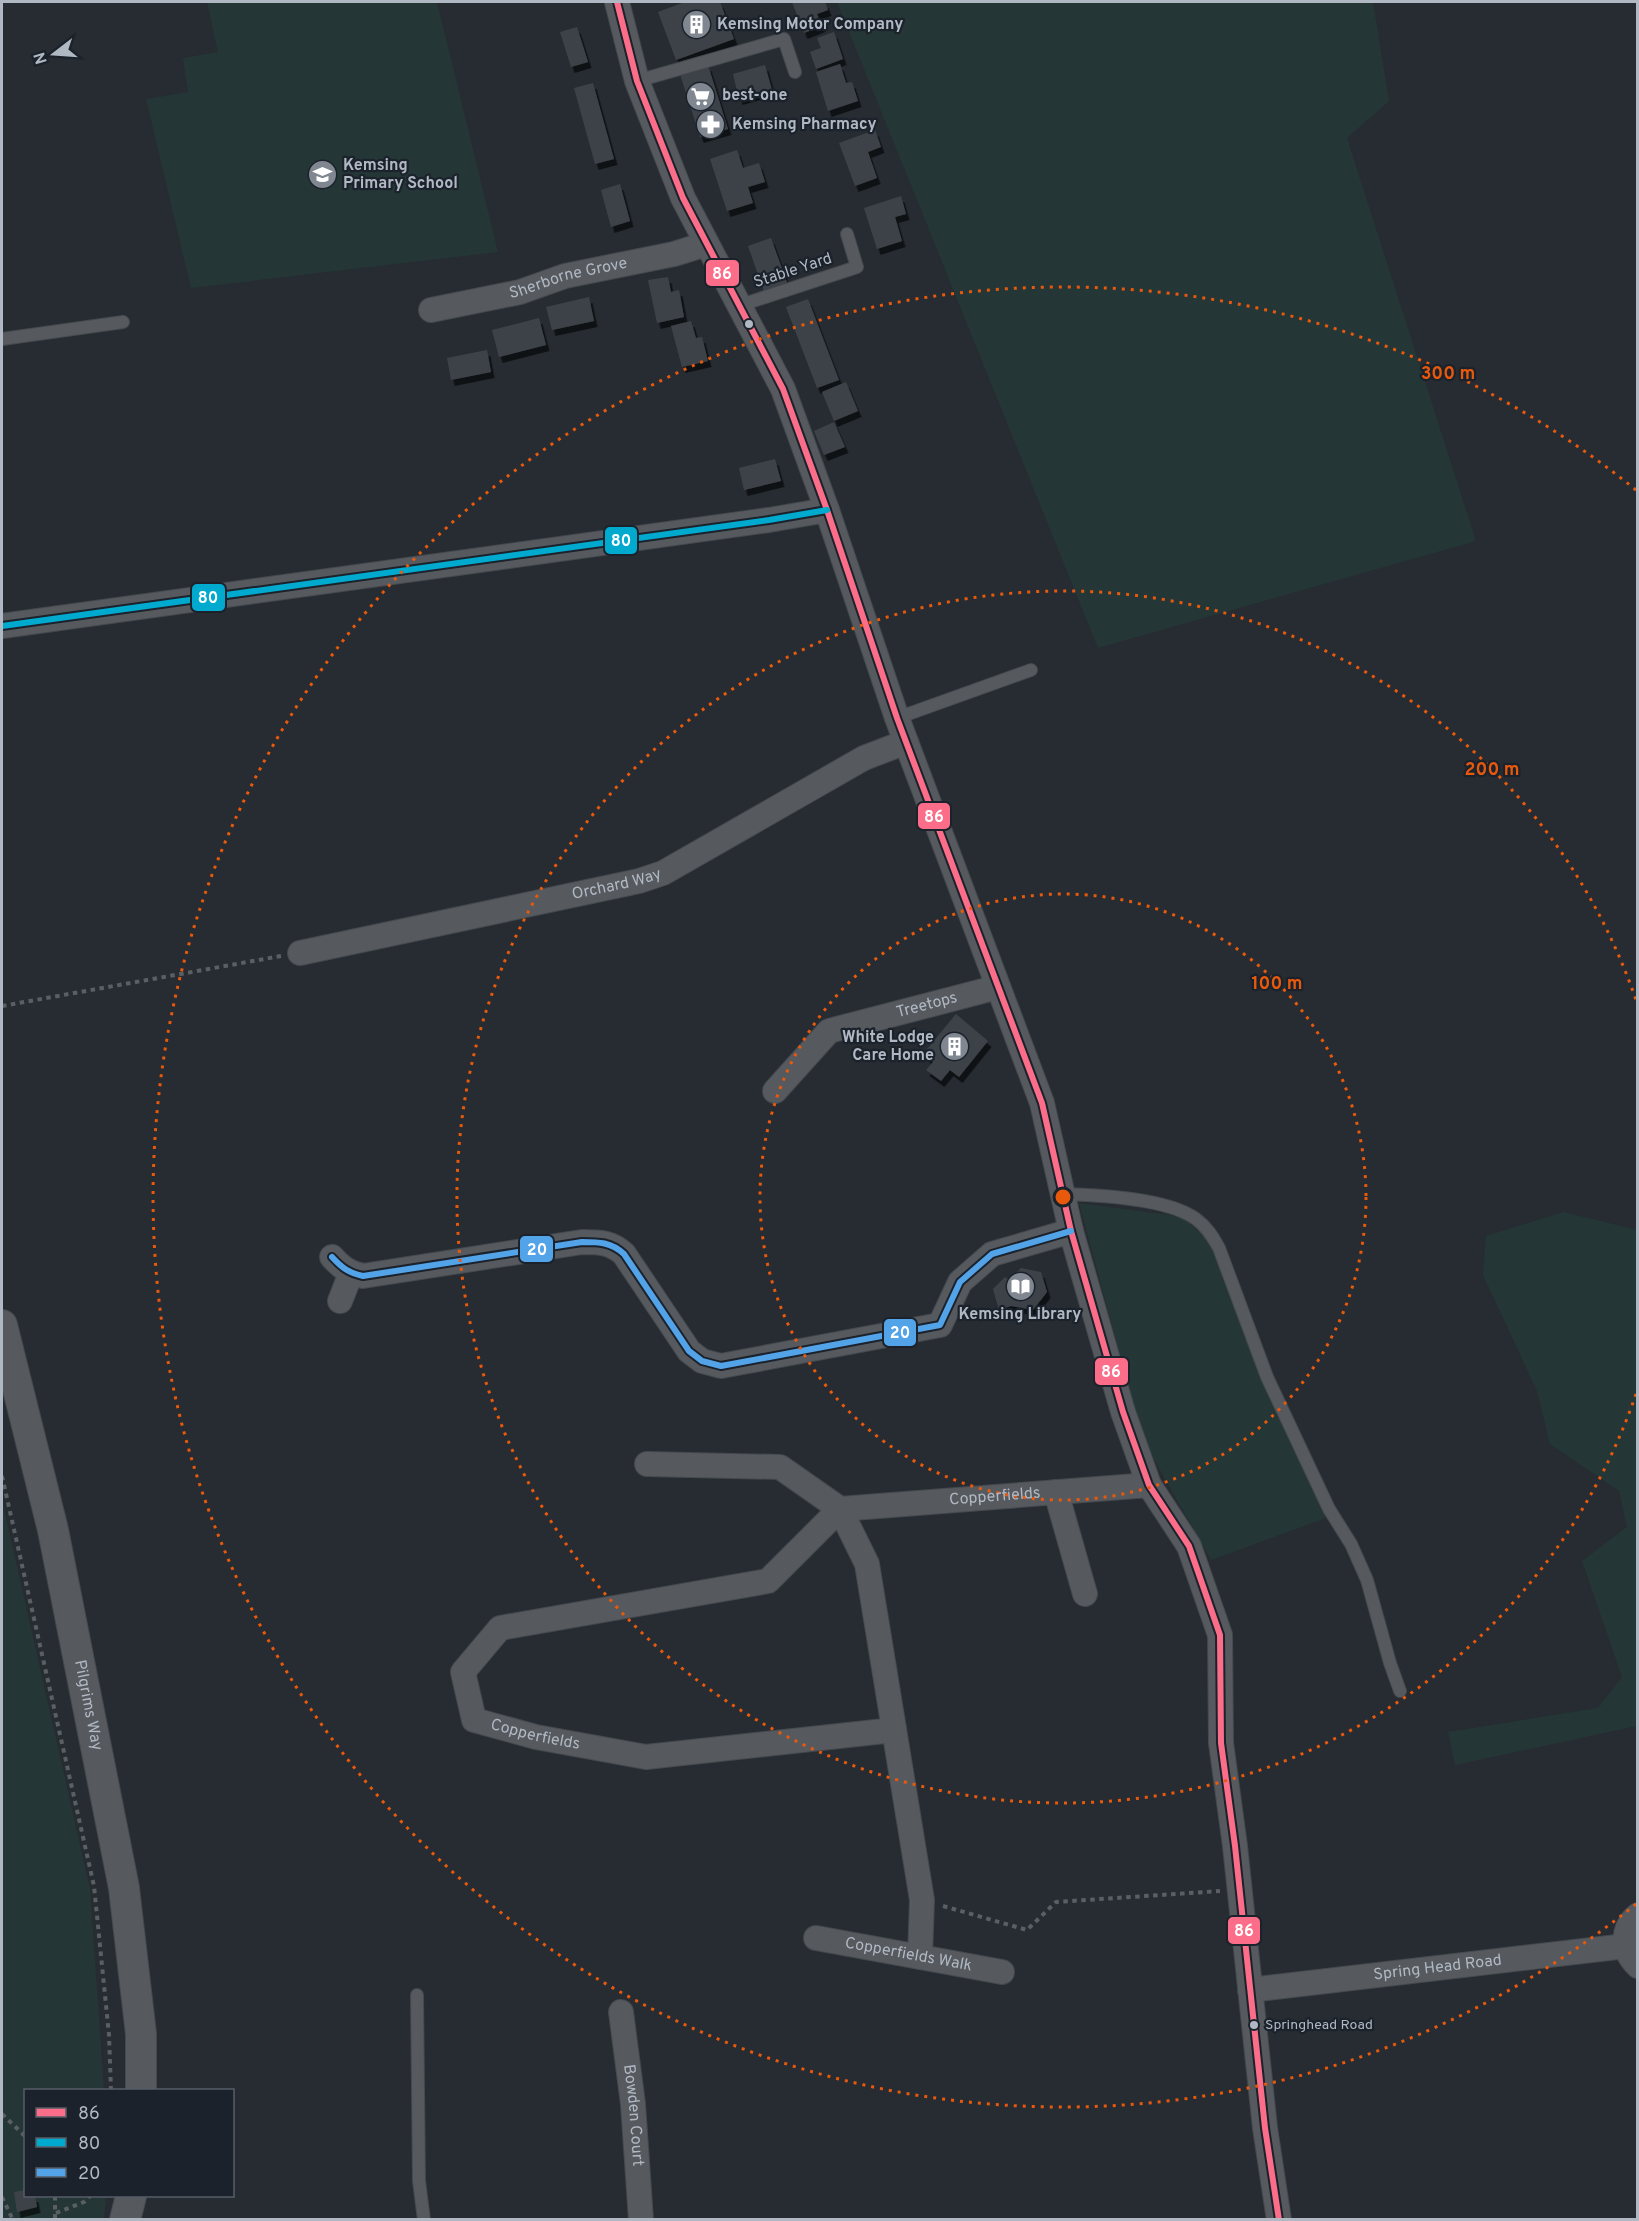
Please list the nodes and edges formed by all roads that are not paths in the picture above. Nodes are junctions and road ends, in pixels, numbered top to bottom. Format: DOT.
graph roads {
  1 [pos="617,2"];
  2 [pos="795,72"];
  3 [pos="638,81"];
  4 [pos="846,234"];
  5 [pos="706,244"];
  6 [pos="741,305"];
  7 [pos="431,310"];
  8 [pos="123,322"];
  9 [pos="2,339"];
  10 [pos="827,510"];
  11 [pos="2,626"];
  12 [pos="1031,670"];
  13 [pos="897,718"];
  14 [pos="906,742"];
  15 [pos="300,953"];
  16 [pos="998,987"];
  17 [pos="775,1091"];
  18 [pos="1062,1194"];
  19 [pos="1071,1231"];
  20 [pos="332,1257"];
  21 [pos="351,1273"];
  22 [pos="340,1301"];
  23 [pos="2,1325"];
  24 [pos="647,1464"];
  25 [pos="1149,1485"];
  26 [pos="1056,1492"];
  27 [pos="840,1509"];
  28 [pos="1085,1594"];
  29 [pos="1400,1691"];
  30 [pos="894,1730"];
  31 [pos="1638,1915"];
  32 [pos="816,1938"];
  33 [pos="1632,1956"];
  34 [pos="920,1957"];
  35 [pos="1002,1972"];
  36 [pos="1250,1990"];
  37 [pos="417,1995"];
  38 [pos="621,2012"];
  39 [pos="141,2089"];
  40 [pos="131,2197"];
  41 [pos="125,2220"];
  42 [pos="424,2220"];
  43 [pos="641,2220"];
  44 [pos="1279,2220"];
  1 -- 3 [label="street"];
  2 -- 3 [label="lane"];
  3 -- 5 [label="street"];
  4 -- 6 [label="lane, Stable Yard"];
  5 -- 6 [label="street"];
  5 -- 7 [label="street, Sherborne Grove"];
  6 -- 10 [label="street"];
  8 -- 9 [label="lane"];
  10 -- 11 [label="street"];
  10 -- 13 [label="street"];
  12 -- 13 [label="lane"];
  13 -- 14 [label="street"];
  14 -- 15 [label="street, Orchard Way"];
  14 -- 16 [label="street"];
  16 -- 17 [label="street, Treetops"];
  16 -- 18 [label="street"];
  18 -- 19 [label="street"];
  18 -- 29 [label="lane"];
  19 -- 21 [label="street"];
  19 -- 25 [label="street"];
  20 -- 21 [label="street"];
  21 -- 22 [label="street"];
  23 -- 39 [label="street, Pilgrims Way"];
  24 -- 27 [label="street"];
  25 -- 26 [label="street, Copperfields"];
  25 -- 36 [label="street"];
  26 -- 27 [label="street, Copperfields"];
  26 -- 28 [label="street"];
  27 -- 30 [label="street"];
  27 -- 30 [label="street, Copperfields"];
  30 -- 34 [label="street"];
  31 -- 33 [label="street, Spring Head Road"];
  32 -- 34 [label="street, Copperfields Walk"];
  33 -- 36 [label="street, Spring Head Road"];
  34 -- 35 [label="street, Copperfields Walk"];
  36 -- 44 [label="street"];
  37 -- 42 [label="lane"];
  38 -- 43 [label="street, Bowden Court"];
  40 -- 41 [label="street"];
}
